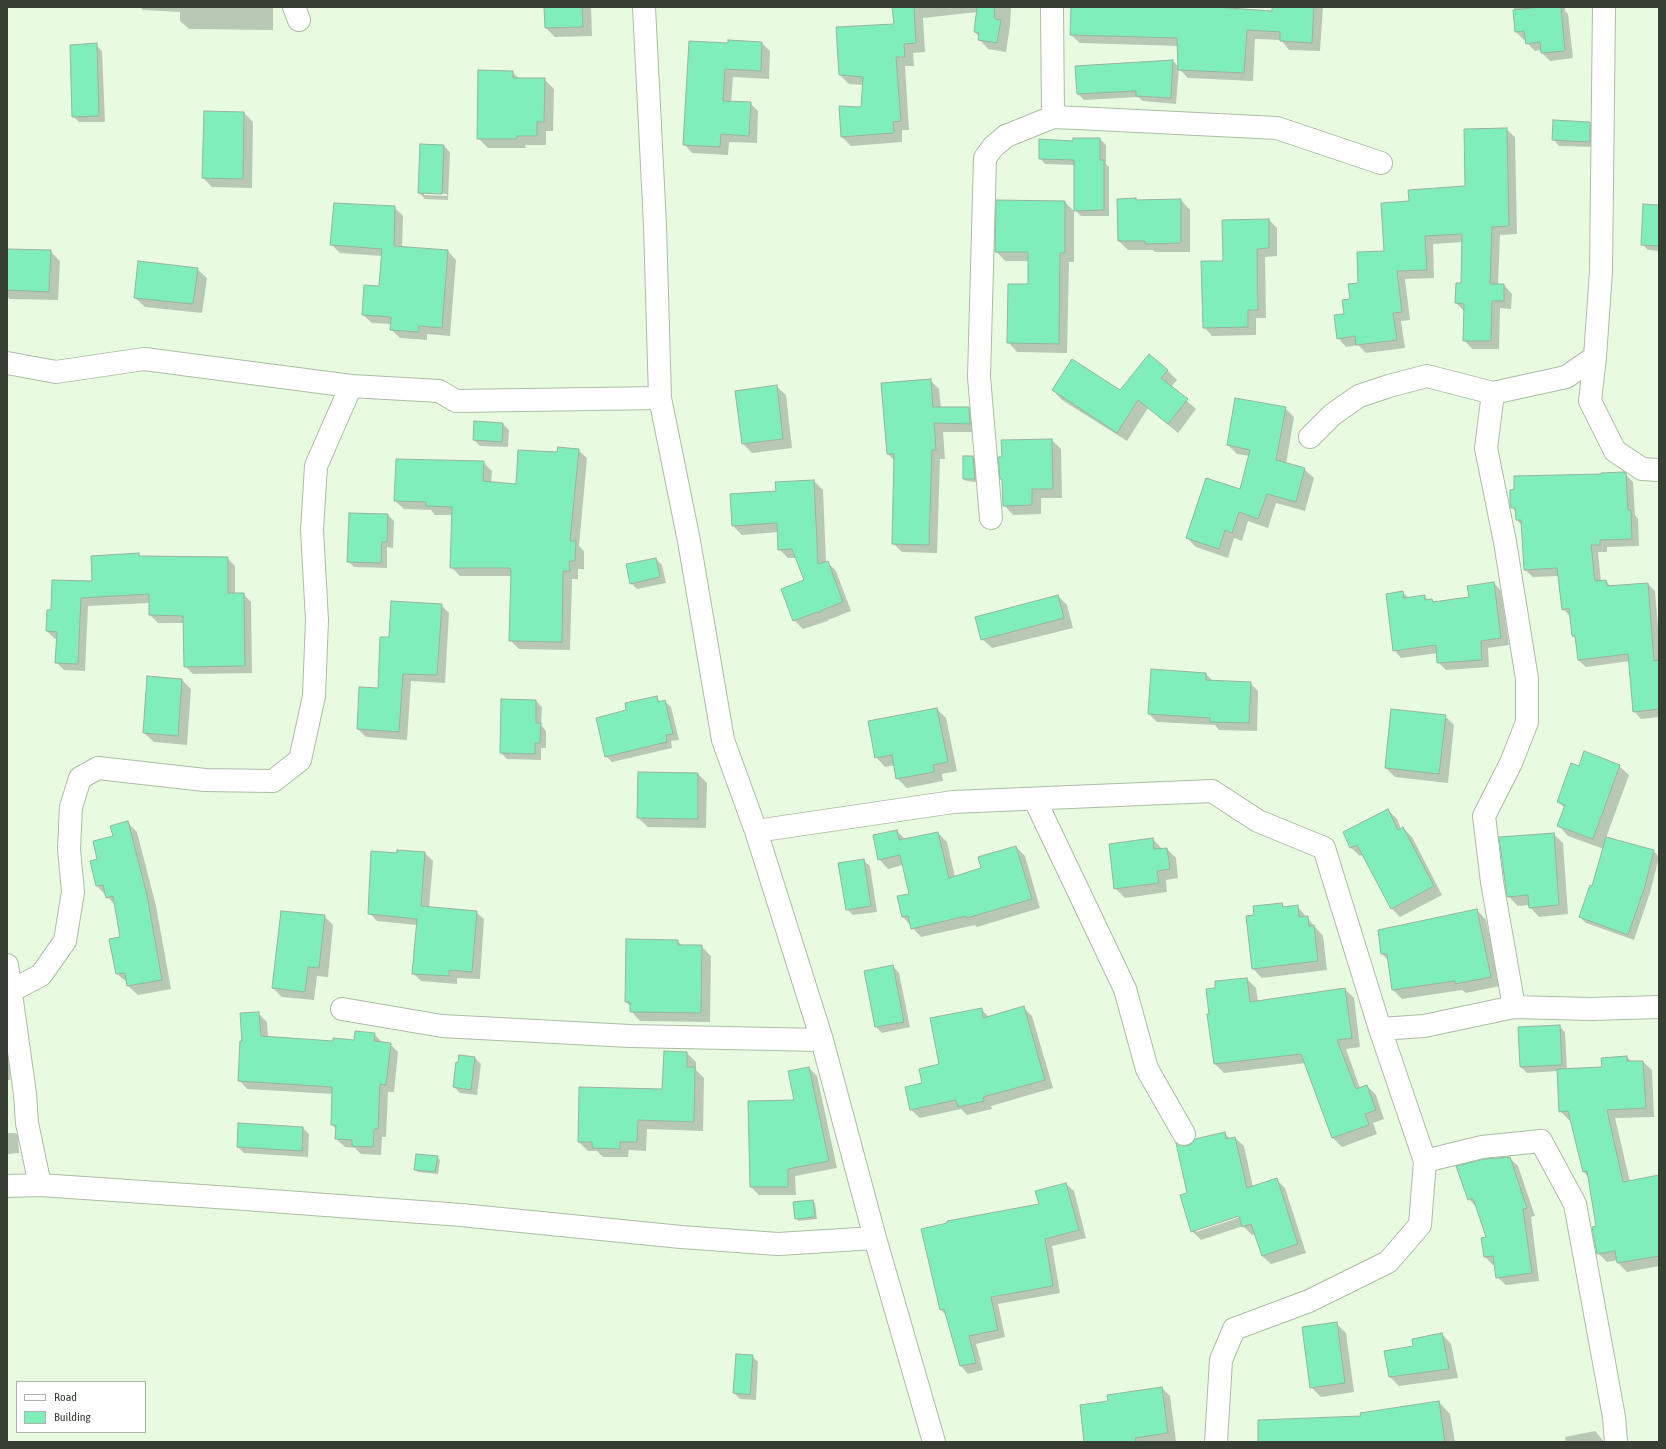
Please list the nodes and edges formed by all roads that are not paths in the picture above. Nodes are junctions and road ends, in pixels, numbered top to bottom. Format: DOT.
graph roads {
  1 [pos="644,7"];
  2 [pos="1052,7"];
  3 [pos="1604,7"];
  4 [pos="1053,117"];
  5 [pos="1381,163"];
  6 [pos="1595,357"];
  7 [pos="7,363"];
  8 [pos="351,386"];
  9 [pos="1493,393"];
  10 [pos="660,398"];
  11 [pos="1310,437"];
  12 [pos="1659,470"];
  13 [pos="991,518"];
  14 [pos="1035,800"];
  15 [pos="756,831"];
  16 [pos="7,965"];
  17 [pos="11,991"];
  18 [pos="1514,1007"];
  19 [pos="1659,1008"];
  20 [pos="342,1009"];
  21 [pos="1380,1029"];
  22 [pos="822,1040"];
  23 [pos="1184,1134"];
  24 [pos="1425,1161"];
  25 [pos="40,1185"];
  26 [pos="7,1186"];
  27 [pos="875,1238"];
  28 [pos="934,1442"];
  29 [pos="1216,1442"];
  30 [pos="1616,1442"];
  1 -- 10 [label="street"];
  2 -- 4 [label="street"];
  3 -- 6 [label="street"];
  4 -- 5 [label="street"];
  4 -- 13 [label="street"];
  6 -- 9 [label="street"];
  6 -- 12 [label="street"];
  7 -- 8 [label="street"];
  8 -- 10 [label="street"];
  8 -- 17 [label="street"];
  9 -- 11 [label="street"];
  9 -- 18 [label="street"];
  10 -- 15 [label="street"];
  14 -- 15 [label="street"];
  14 -- 21 [label="street"];
  14 -- 23 [label="street"];
  15 -- 22 [label="street"];
  16 -- 17 [label="street"];
  17 -- 25 [label="street"];
  18 -- 19 [label="street"];
  18 -- 21 [label="street"];
  20 -- 22 [label="street"];
  21 -- 24 [label="street"];
  22 -- 27 [label="street"];
  24 -- 29 [label="street"];
  24 -- 30 [label="street"];
  25 -- 26 [label="street"];
  25 -- 27 [label="street"];
  27 -- 28 [label="street"];
}
